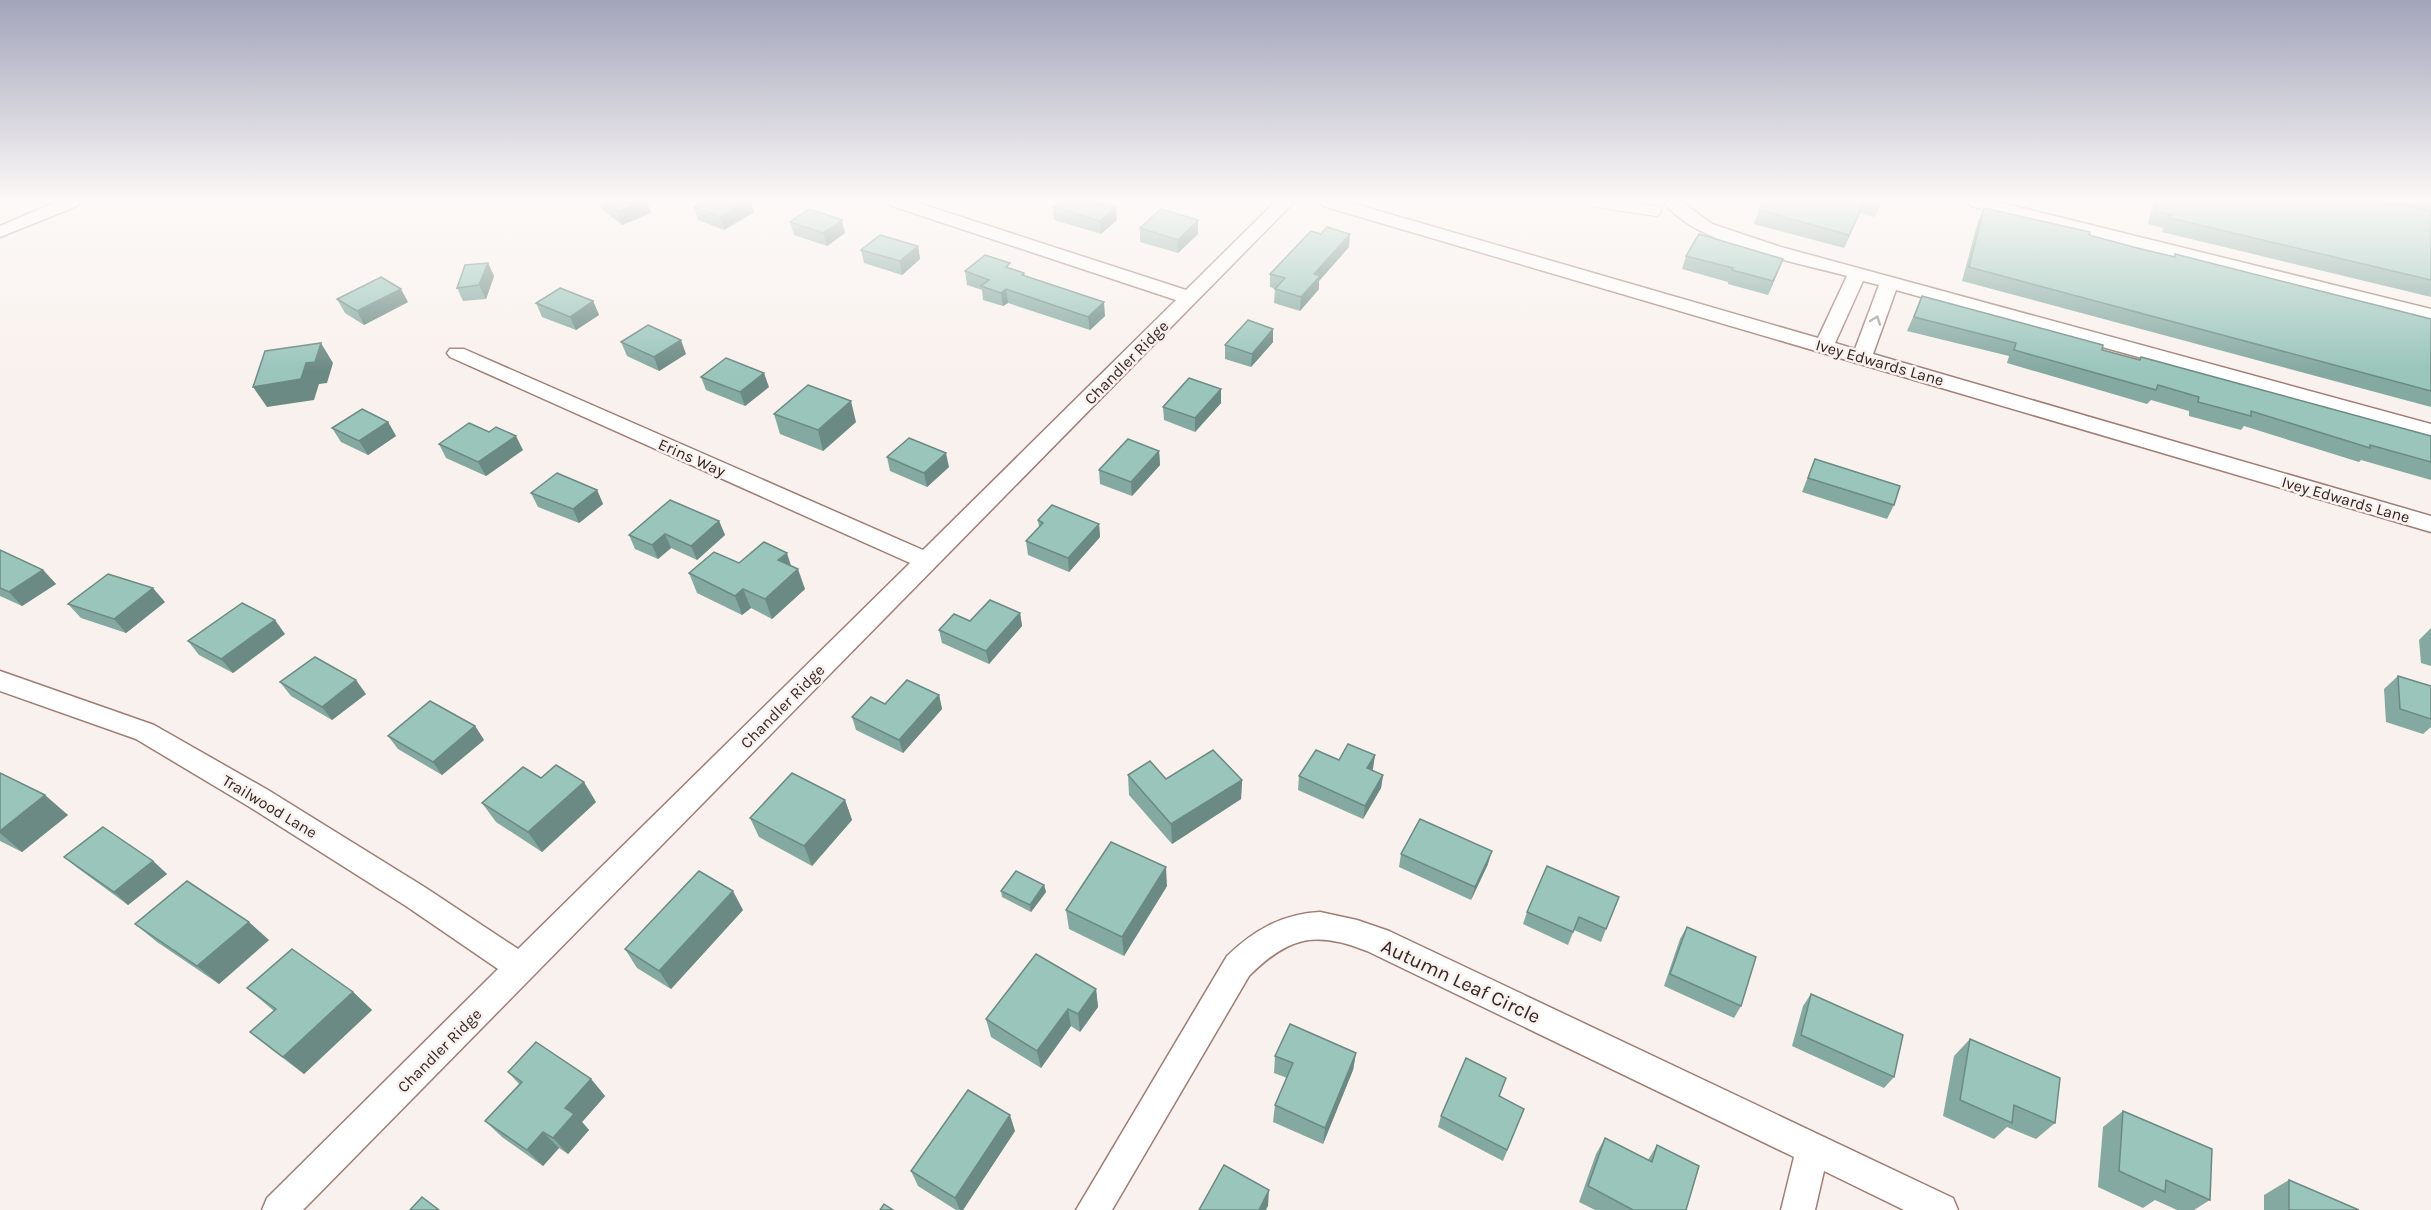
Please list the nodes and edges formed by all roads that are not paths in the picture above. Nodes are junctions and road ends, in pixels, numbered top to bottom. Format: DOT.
graph roads {
  1 [pos="1070,258"];
  2 [pos="1229,258"];
  3 [pos="1523,258"];
  4 [pos="1807,258"];
  5 [pos="2204,258"];
  6 [pos="1857,273"];
  7 [pos="1890,282"];
  8 [pos="1190,298"];
  9 [pos="2431,315"];
  10 [pos="1824,346"];
  11 [pos="457,354"];
  12 [pos="1862,357"];
  13 [pos="2431,431"];
  14 [pos="2431,524"];
  15 [pos="927,561"];
  16 [pos="0,681"];
  17 [pos="521,968"];
  18 [pos="1813,1148"];
  19 [pos="279,1210"];
  20 [pos="1093,1210"];
  21 [pos="1798,1210"];
  22 [pos="1941,1210"];
  1 -- 8 [label="street"];
  2 -- 8 [label="street, Chandler Ridge"];
  3 -- 10 [label="street, Ivey Edwards Lane"];
  4 -- 6 [label="street"];
  5 -- 9 [label="street"];
  6 -- 7 [label="street"];
  6 -- 10 [label="street"];
  12 -- 7 [label="street, one-way"];
  7 -- 13 [label="street"];
  8 -- 15 [label="street, Chandler Ridge"];
  10 -- 12 [label="street, Ivey Edwards Lane"];
  11 -- 15 [label="street, Erins Way"];
  12 -- 14 [label="street, Ivey Edwards Lane"];
  15 -- 17 [label="street, Chandler Ridge"];
  16 -- 17 [label="street, Trailwood Lane"];
  17 -- 19 [label="street, Chandler Ridge"];
  18 -- 20 [label="street, Autumn Leaf Circle"];
  18 -- 21 [label="street"];
  18 -- 22 [label="street, Autumn Leaf Circle"];
}
